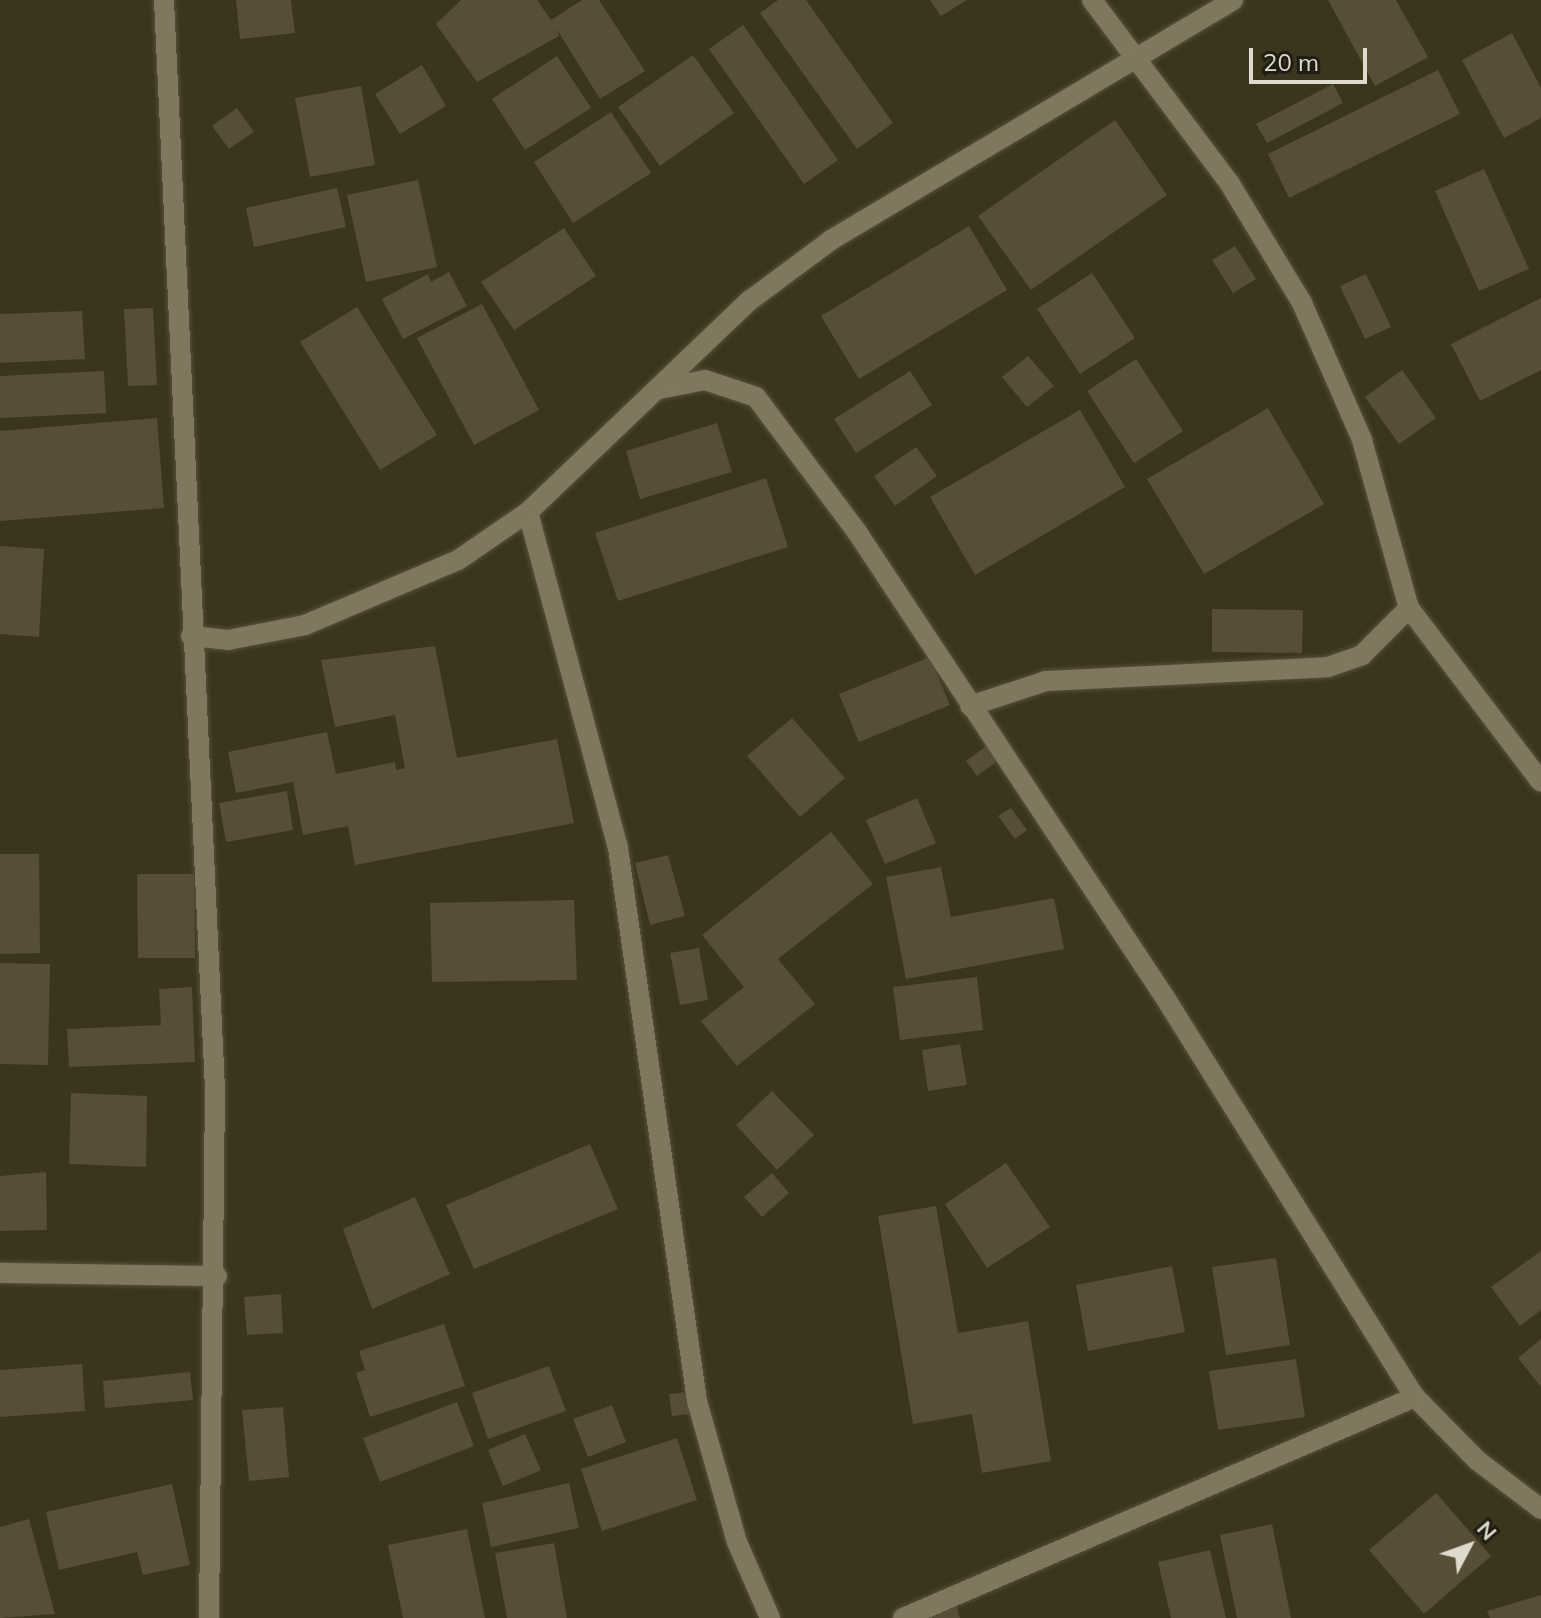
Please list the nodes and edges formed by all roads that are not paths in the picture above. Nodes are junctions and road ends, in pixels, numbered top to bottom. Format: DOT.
graph roads {
  1 [pos="164,0"];
  2 [pos="1092,0"];
  3 [pos="1233,0"];
  4 [pos="1136,61"];
  5 [pos="659,389"];
  6 [pos="528,512"];
  7 [pos="1409,608"];
  8 [pos="191,636"];
  9 [pos="970,706"];
  10 [pos="1541,782"];
  11 [pos="0,1273"];
  12 [pos="217,1276"];
  13 [pos="1415,1397"];
  14 [pos="1541,1509"];
  15 [pos="209,1618"];
  16 [pos="770,1618"];
  17 [pos="903,1618"];
  1 -- 8 [label="street"];
  2 -- 4 [label="street"];
  3 -- 4 [label="street"];
  4 -- 5 [label="street"];
  4 -- 7 [label="street"];
  5 -- 6 [label="street"];
  5 -- 9 [label="street"];
  6 -- 8 [label="street"];
  6 -- 16 [label="street"];
  7 -- 9 [label="street"];
  7 -- 10 [label="street"];
  8 -- 12 [label="street"];
  9 -- 13 [label="street"];
  11 -- 12 [label="street"];
  12 -- 15 [label="street"];
  13 -- 14 [label="street"];
  13 -- 17 [label="street"];
}
